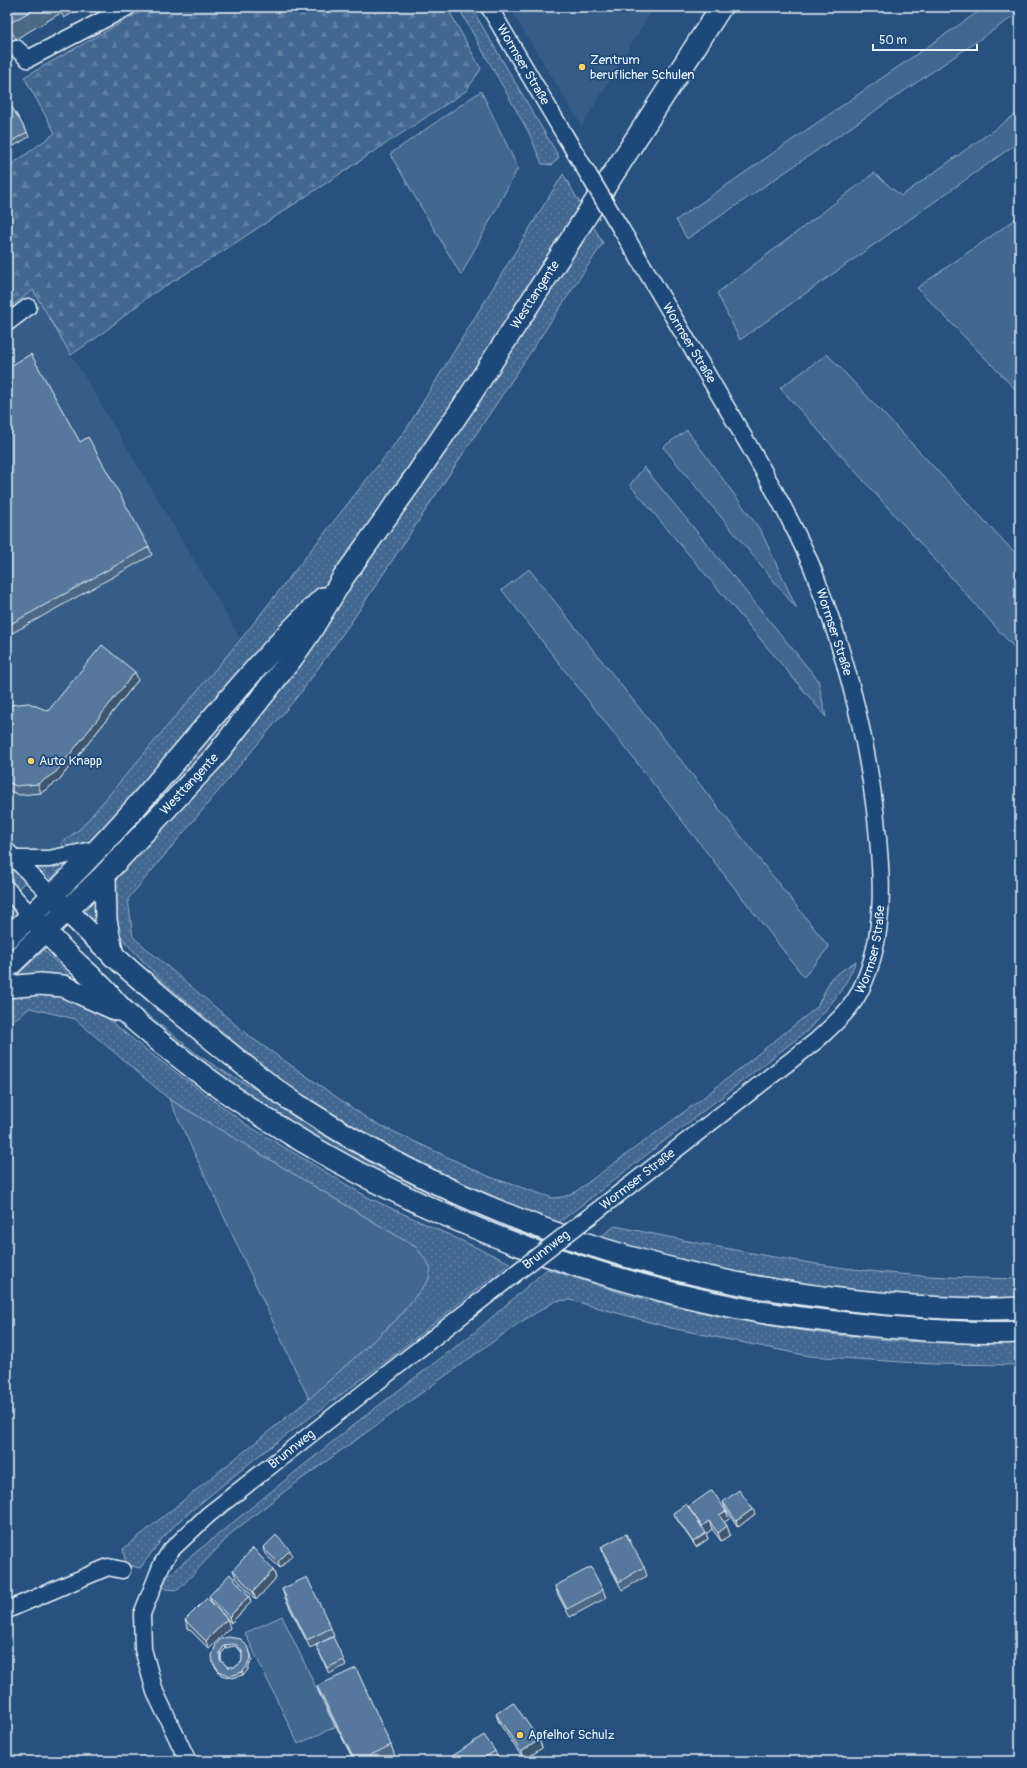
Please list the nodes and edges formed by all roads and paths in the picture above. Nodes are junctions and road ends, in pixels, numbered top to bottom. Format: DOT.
graph roads {
  1 [pos="128,7"];
  2 [pos="489,7"];
  3 [pos="721,7"];
  4 [pos="16,48"];
  5 [pos="28,307"];
  6 [pos="7,323"];
  7 [pos="343,578"];
  8 [pos="97,849"];
  9 [pos="11,855"];
  10 [pos="105,874"];
  11 [pos="7,889"];
  12 [pos="52,896"];
  13 [pos="68,911"];
  14 [pos="31,916"];
  15 [pos="46,932"];
  16 [pos="7,938"];
  17 [pos="114,956"];
  18 [pos="7,968"];
  19 [pos="7,987"];
  20 [pos="125,1013"];
  21 [pos="594,1212"];
  22 [pos="1020,1308"];
  23 [pos="1020,1332"];
  24 [pos="122,1570"];
  25 [pos="7,1610"];
  26 [pos="188,1761"];
  1 -- 4 [label="street"];
  2 -- 21 [label="street, Wormser Straße, bridge"];
  3 -- 7 [label="main road, Westtangente"];
  5 -- 6 [label="street"];
  7 -- 8 [label="main road, Westtangente"];
  7 -- 10 [label="main road, Westtangente"];
  8 -- 9 [label="street"];
  8 -- 12 [label="main road, Westtangente"];
  9 -- 12 [label="street"];
  10 -- 13 [label="main road, Westtangente"];
  10 -- 17 [label="main road"];
  11 -- 14 [label="street"];
  12 -- 13 [label="main road"];
  12 -- 14 [label="main road, Westtangente"];
  13 -- 15 [label="main road, Westtangente"];
  13 -- 17 [label="main road"];
  14 -- 15 [label="main road"];
  14 -- 16 [label="main road, Westtangente"];
  15 -- 18 [label="main road, Westtangente"];
  15 -- 20 [label="main road"];
  17 -- 22 [label="main road"];
  19 -- 20 [label="main road"];
  20 -- 23 [label="main road"];
  21 -- 26 [label="street, Brunnweg, bridge"];
  24 -- 25 [label="street"];
}
